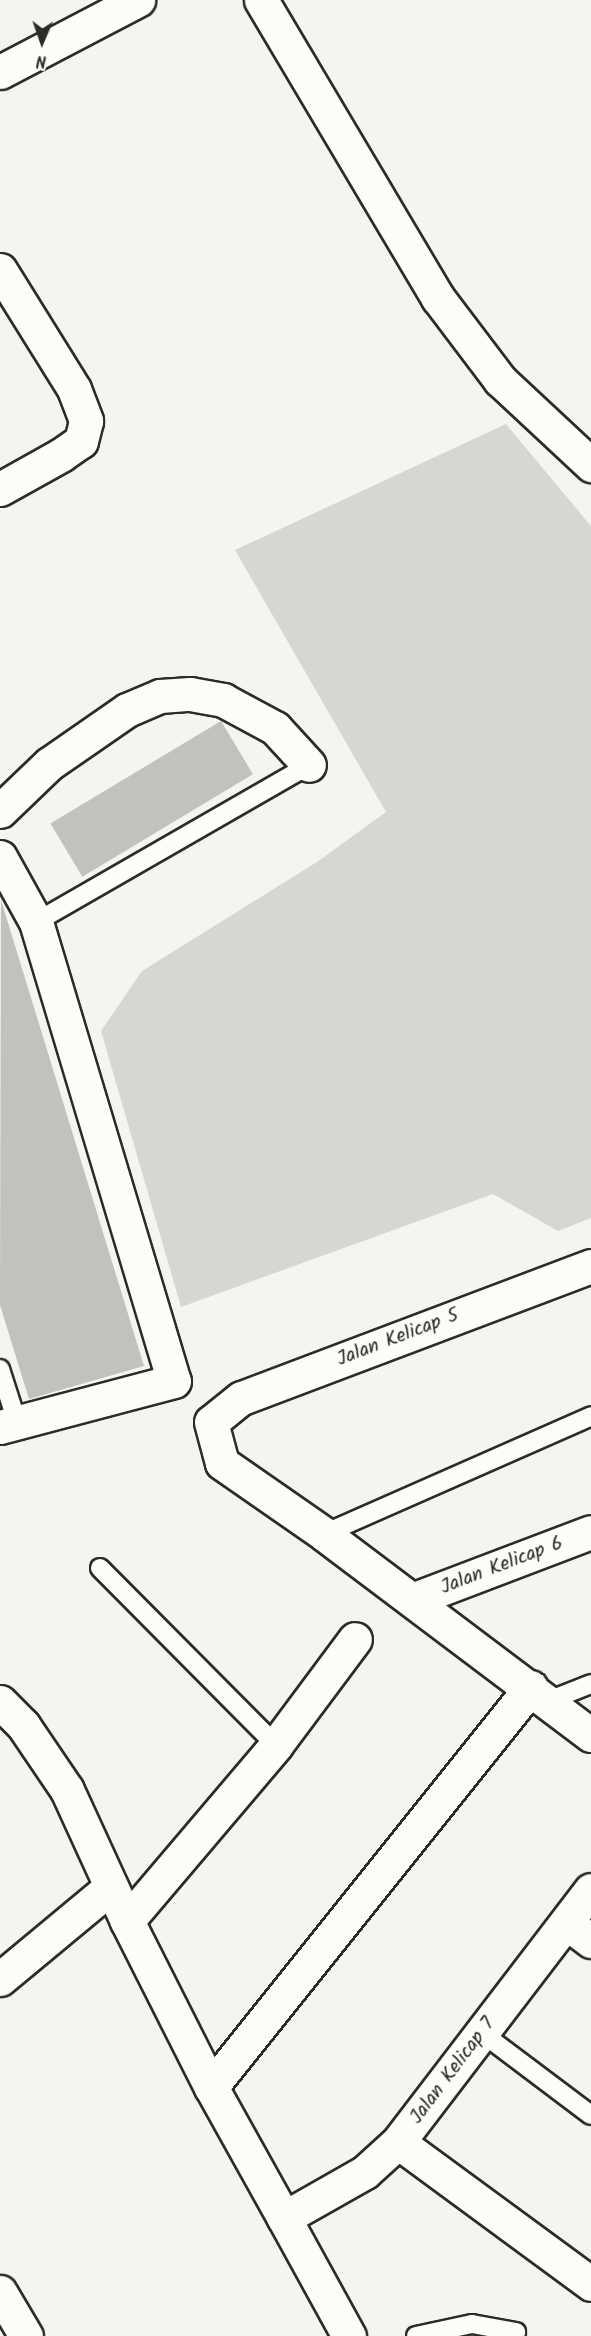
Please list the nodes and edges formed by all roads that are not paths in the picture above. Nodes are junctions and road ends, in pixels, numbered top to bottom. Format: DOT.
graph roads {
  1 [pos="138,0"];
  2 [pos="261,0"];
  3 [pos="0,72"];
  4 [pos="0,270"];
  5 [pos="591,465"];
  6 [pos="0,489"];
  7 [pos="309,765"];
  8 [pos="0,811"];
  9 [pos="0,857"];
  10 [pos="36,922"];
  11 [pos="591,1266"];
  12 [pos="0,1369"];
  13 [pos="591,1416"];
  14 [pos="8,1425"];
  15 [pos="591,1532"];
  16 [pos="324,1534"];
  17 [pos="100,1568"];
  18 [pos="412,1600"];
  19 [pos="355,1639"];
  20 [pos="591,1684"];
  21 [pos="539,1694"];
  22 [pos="0,1702"];
  23 [pos="591,1735"];
  24 [pos="276,1745"];
  25 [pos="111,1887"];
  26 [pos="591,1890"];
  27 [pos="127,1921"];
  28 [pos="579,1932"];
  29 [pos="0,1978"];
  30 [pos="482,2033"];
  31 [pos="211,2087"];
  32 [pos="591,2115"];
  33 [pos="398,2142"];
  34 [pos="284,2218"];
  35 [pos="591,2284"];
  36 [pos="0,2292"];
  37 [pos="516,2332"];
  38 [pos="26,2336"];
  39 [pos="349,2336"];
  40 [pos="416,2336"];
  1 -- 3 [label="street"];
  2 -- 5 [label="street"];
  4 -- 6 [label="street"];
  7 -- 8 [label="street"];
  7 -- 10 [label="lane"];
  9 -- 10 [label="street"];
  10 -- 14 [label="street"];
  11 -- 16 [label="street, Jalan Kelicap 5"];
  12 -- 14 [label="lane"];
  13 -- 16 [label="lane"];
  15 -- 18 [label="street, Jalan Kelicap 6"];
  16 -- 18 [label="street"];
  17 -- 24 [label="lane"];
  18 -- 21 [label="street"];
  19 -- 24 [label="street"];
  20 -- 21 [label="lane"];
  21 -- 23 [label="street"];
  21 -- 31 [label="street"];
  22 -- 25 [label="street"];
  24 -- 27 [label="street"];
  25 -- 27 [label="street"];
  25 -- 29 [label="street"];
  26 -- 28 [label="street, Jalan Kelicap 7"];
  27 -- 31 [label="street"];
  28 -- 30 [label="street, Jalan Kelicap 7"];
  30 -- 32 [label="lane"];
  30 -- 33 [label="street, Jalan Kelicap 7"];
  31 -- 34 [label="street"];
  33 -- 34 [label="street, Jalan Kelicap 7"];
  33 -- 35 [label="street"];
  34 -- 39 [label="street"];
  36 -- 38 [label="street"];
  37 -- 40 [label="lane"];
}
